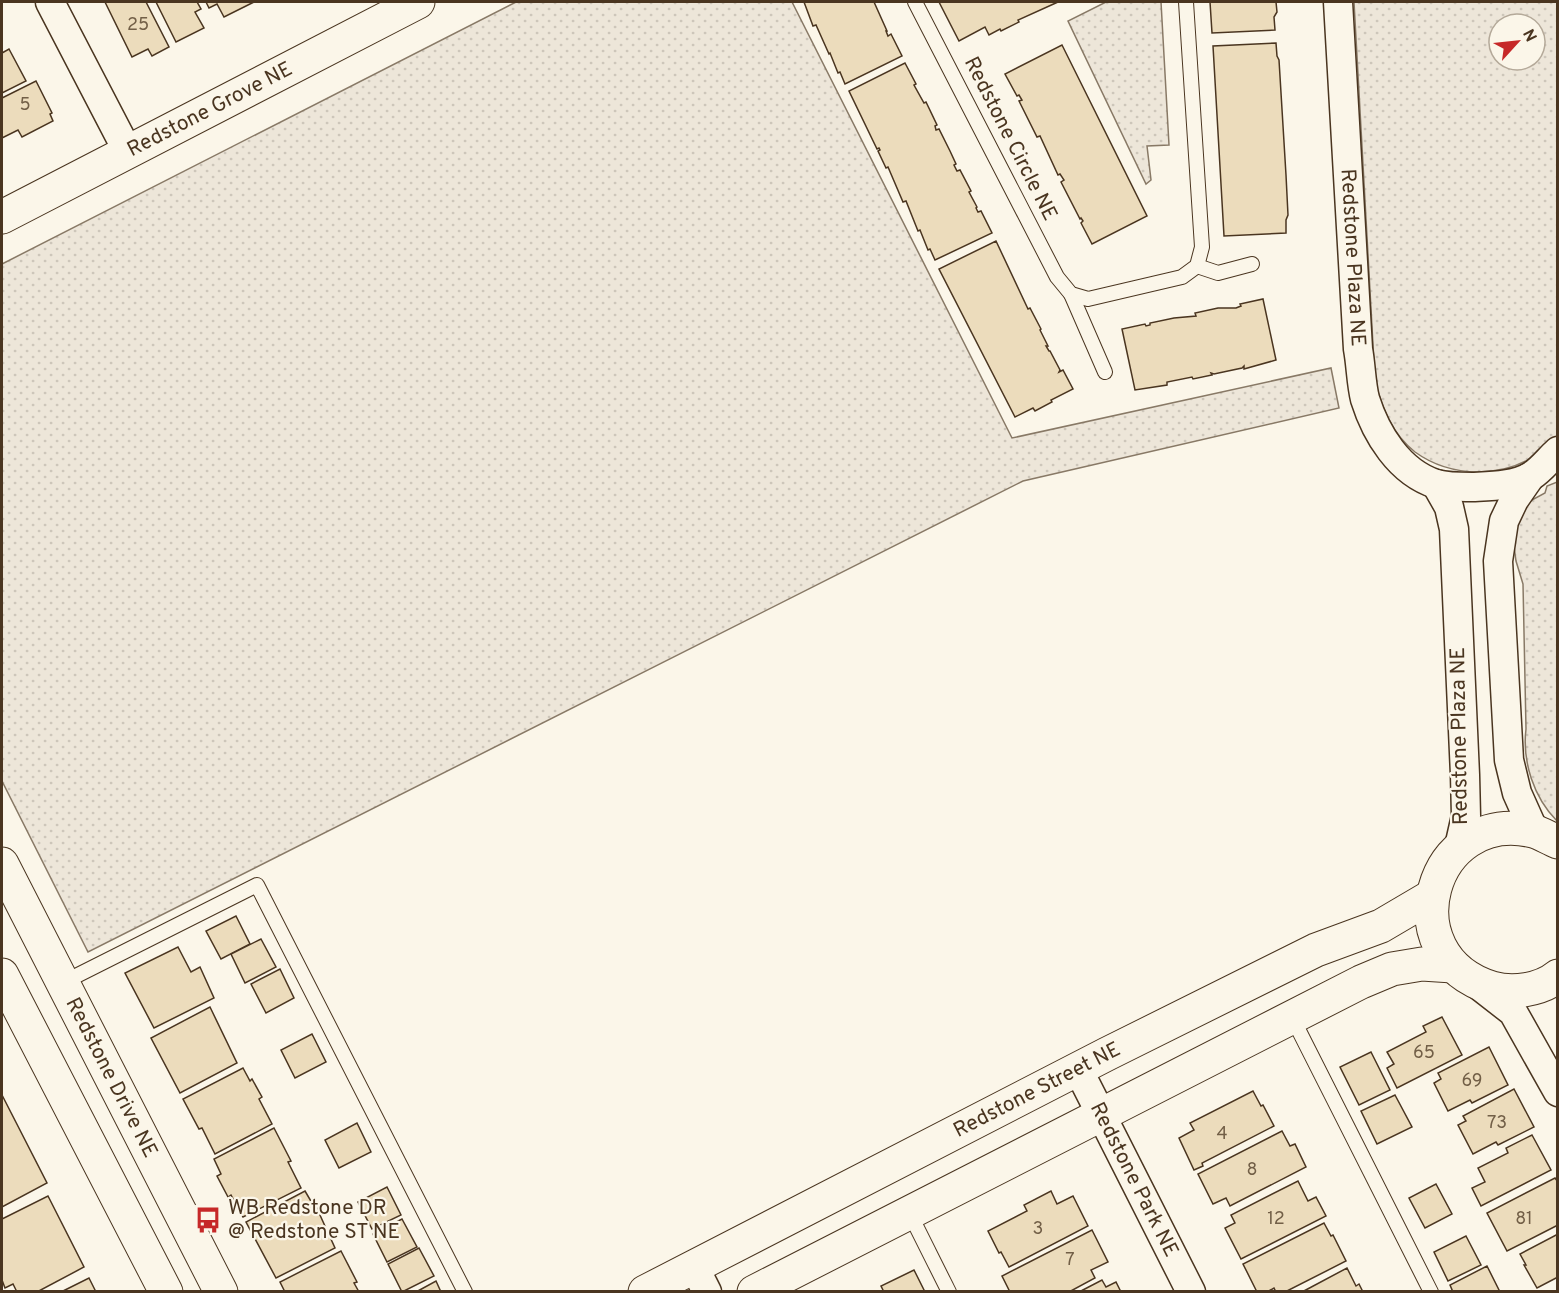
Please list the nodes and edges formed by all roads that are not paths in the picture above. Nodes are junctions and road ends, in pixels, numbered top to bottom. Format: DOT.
graph roads {
  1 [pos="50,2"];
  2 [pos="418,2"];
  3 [pos="915,2"];
  4 [pos="1186,2"];
  5 [pos="1338,2"];
  6 [pos="128,152"];
  7 [pos="2,217"];
  8 [pos="1252,264"];
  9 [pos="1197,266"];
  10 [pos="1071,294"];
  11 [pos="1105,372"];
  12 [pos="1557,451"];
  13 [pos="1530,477"];
  14 [pos="1436,484"];
  15 [pos="1546,837"];
  16 [pos="1459,847"];
  17 [pos="2,864"];
  18 [pos="1432,896"];
  19 [pos="1464,974"];
  20 [pos="2,975"];
  21 [pos="1557,976"];
  22 [pos="62,983"];
  23 [pos="1292,1017"];
  24 [pos="1078,1069"];
  25 [pos="1557,1092"];
  26 [pos="1101,1115"];
  27 [pos="909,1212"];
  28 [pos="700,1279"];
  29 [pos="166,1292"];
  30 [pos="221,1292"];
  31 [pos="465,1292"];
  32 [pos="645,1292"];
  33 [pos="753,1292"];
  34 [pos="949,1292"];
  35 [pos="1191,1292"];
  36 [pos="1431,1292"];
  1 -- 6 [label="street"];
  2 -- 6 [label="street, Redstone Grove NE"];
  3 -- 10 [label="lane, Redstone Circle NE"];
  4 -- 9 [label="lane"];
  5 -- 14 [label="street, Redstone Plaza NE"];
  6 -- 7 [label="street, Redstone Grove NE"];
  8 -- 9 [label="lane"];
  9 -- 10 [label="lane"];
  10 -- 11 [label="lane, Redstone Circle NE"];
  12 -- 13 [label="street"];
  13 -- 14 [label="street, Redstone Plaza NE"];
  13 -- 15 [label="street"];
  14 -- 16 [label="street, Redstone Plaza NE"];
  15 -- 16 [label="street"];
  16 -- 18 [label="street"];
  17 -- 22 [label="street, Redstone Drive NE"];
  18 -- 19 [label="street"];
  18 -- 24 [label="street, Redstone Street NE"];
  19 -- 21 [label="street"];
  19 -- 23 [label="street"];
  19 -- 25 [label="street"];
  20 -- 29 [label="street"];
  22 -- 30 [label="street, Redstone Drive NE"];
  22 -- 31 [label="lane"];
  23 -- 26 [label="street"];
  23 -- 36 [label="lane"];
  24 -- 26 [label="street, Redstone Park NE"];
  24 -- 28 [label="street, Redstone Street NE"];
  26 -- 27 [label="street"];
  26 -- 35 [label="street, Redstone Park NE"];
  27 -- 33 [label="street"];
  27 -- 34 [label="lane"];
  28 -- 32 [label="street, Redstone Street NE"];
}
